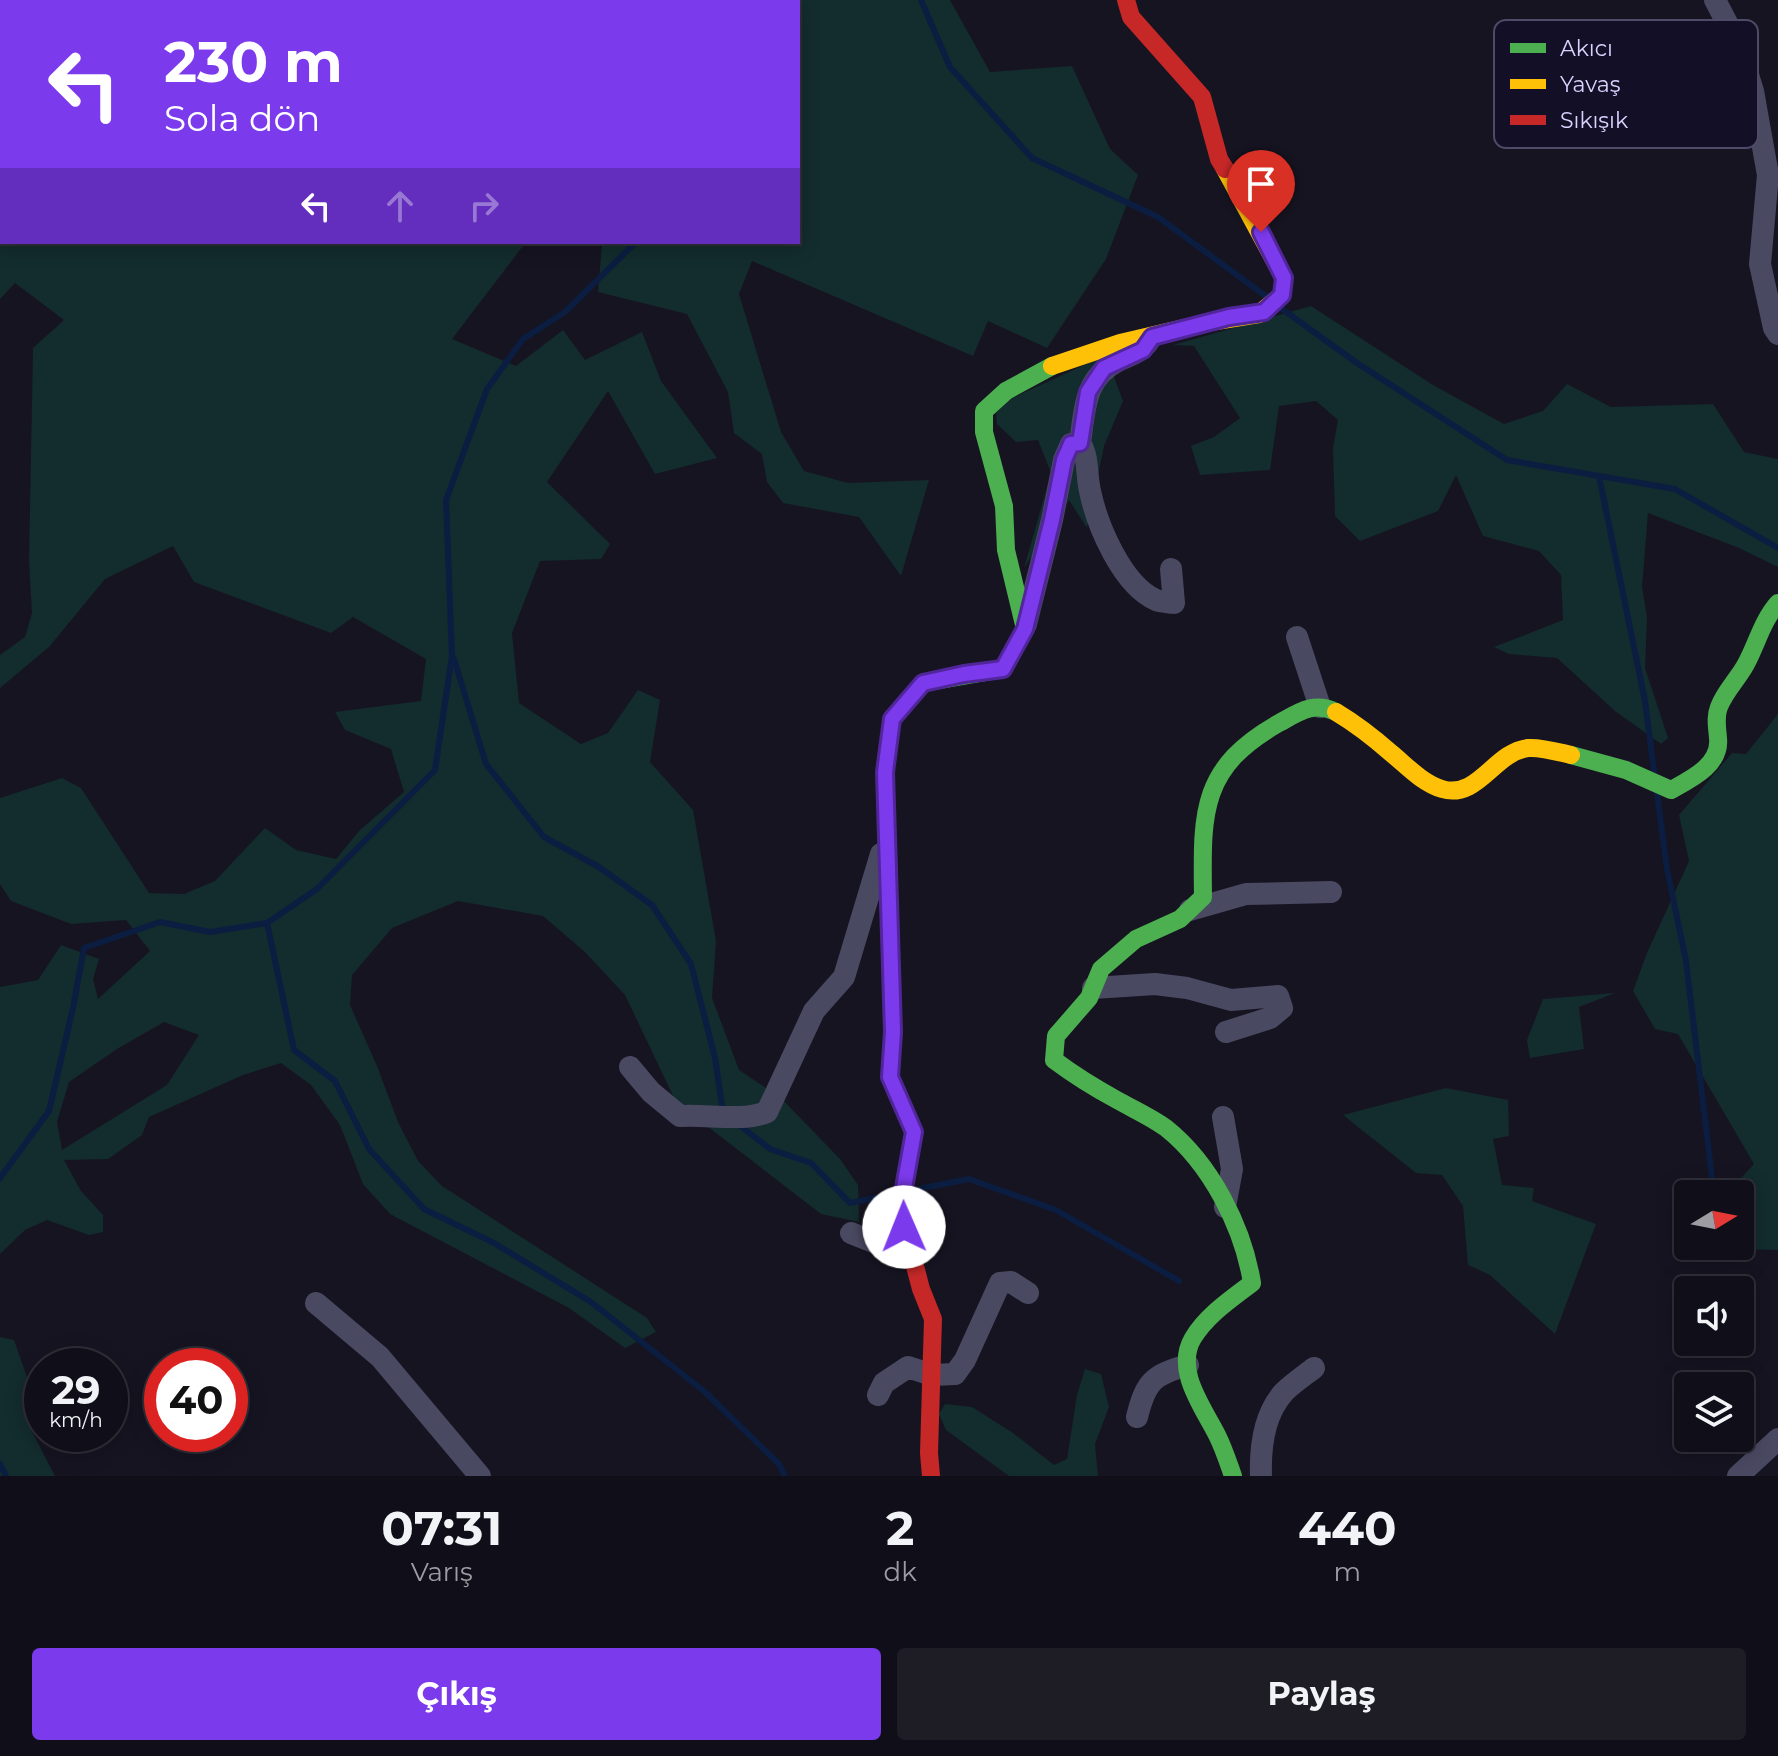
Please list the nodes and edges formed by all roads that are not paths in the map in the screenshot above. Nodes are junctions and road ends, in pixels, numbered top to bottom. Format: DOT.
graph roads {
  1 [pos="1126,0"];
  2 [pos="1715,0"];
  3 [pos="1725,20"];
  4 [pos="1758,119"];
  5 [pos="1778,334"];
  6 [pos="1152,337"];
  7 [pos="1080,443"];
  8 [pos="1171,569"];
  9 [pos="1778,603"];
  10 [pos="1025,629"];
  11 [pos="1297,637"];
  12 [pos="1320,707"];
  13 [pos="887,834"];
  14 [pos="1331,892"];
  15 [pos="1189,910"];
  16 [pos="1093,988"];
  17 [pos="1226,1032"];
  18 [pos="630,1067"];
  19 [pos="1223,1117"];
  20 [pos="1225,1207"];
  21 [pos="851,1233"];
  22 [pos="908,1243"];
  23 [pos="1028,1293"];
  24 [pos="316,1303"];
  25 [pos="1188,1365"];
  26 [pos="1314,1368"];
  27 [pos="932,1375"];
  28 [pos="878,1395"];
  29 [pos="1137,1417"];
  30 [pos="1778,1439"];
  31 [pos="480,1476"];
  32 [pos="931,1476"];
  33 [pos="1233,1476"];
  34 [pos="1261,1476"];
  35 [pos="1738,1476"];
  1 -- 6 [label="street"];
  2 -- 3 [label="street"];
  4 -- 5 [label="street"];
  6 -- 7 [label="street"];
  6 -- 10 [label="street"];
  7 -- 8 [label="street"];
  7 -- 10 [label="street"];
  9 -- 12 [label="street"];
  10 -- 13 [label="street"];
  11 -- 12 [label="street"];
  12 -- 15 [label="street"];
  13 -- 18 [label="street"];
  13 -- 22 [label="street"];
  14 -- 15 [label="street"];
  15 -- 16 [label="street"];
  16 -- 17 [label="street"];
  16 -- 20 [label="street"];
  19 -- 20 [label="street"];
  20 -- 25 [label="street"];
  21 -- 22 [label="street"];
  22 -- 27 [label="street"];
  23 -- 27 [label="street"];
  24 -- 31 [label="street"];
  25 -- 29 [label="street"];
  25 -- 33 [label="street"];
  26 -- 34 [label="street"];
  27 -- 28 [label="street"];
  27 -- 32 [label="street"];
  30 -- 35 [label="street"];
}
